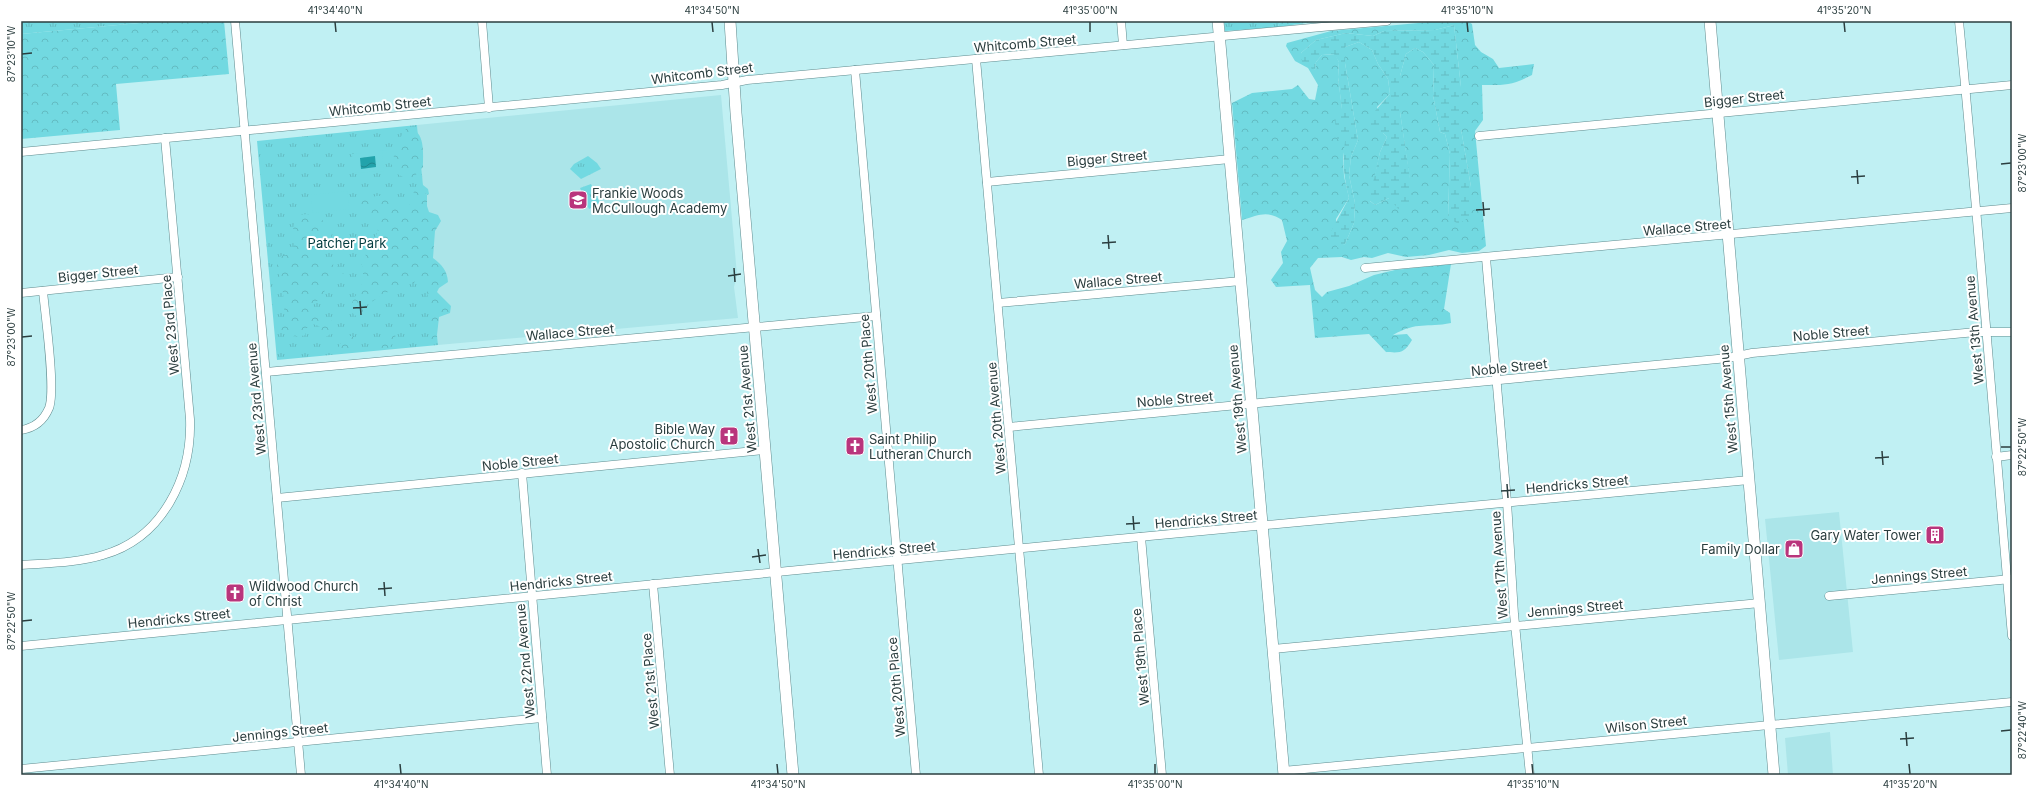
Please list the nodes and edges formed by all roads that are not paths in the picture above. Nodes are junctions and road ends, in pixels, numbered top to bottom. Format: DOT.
graph roads {
  1 [pos="235,21"];
  2 [pos="482,21"];
  3 [pos="730,21"];
  4 [pos="1121,21"];
  5 [pos="1218,21"];
  6 [pos="1387,21"];
  7 [pos="1710,21"];
  8 [pos="1959,21"];
  9 [pos="1219,37"];
  10 [pos="1123,46"];
  11 [pos="976,59"];
  12 [pos="855,70"];
  13 [pos="734,82"];
  14 [pos="2012,85"];
  15 [pos="1965,89"];
  16 [pos="489,108"];
  17 [pos="1718,113"];
  18 [pos="245,131"];
  19 [pos="1478,136"];
  20 [pos="165,138"];
  21 [pos="21,152"];
  22 [pos="1230,159"];
  23 [pos="987,182"];
  24 [pos="2012,208"];
  25 [pos="1977,212"];
  26 [pos="1728,235"];
  27 [pos="1486,258"];
  28 [pos="1365,268"];
  29 [pos="178,277"];
  30 [pos="1241,281"];
  31 [pos="43,291"];
  32 [pos="21,293"];
  33 [pos="998,303"];
  34 [pos="876,316"];
  35 [pos="755,327"];
  36 [pos="1986,332"];
  37 [pos="2012,332"];
  38 [pos="1738,356"];
  39 [pos="266,372"];
  40 [pos="1496,381"];
  41 [pos="1251,404"];
  42 [pos="1009,427"];
  43 [pos="21,430"];
  44 [pos="765,450"];
  45 [pos="2012,455"];
  46 [pos="1996,457"];
  47 [pos="522,473"];
  48 [pos="1749,480"];
  49 [pos="277,498"];
  50 [pos="1507,502"];
  51 [pos="1262,526"];
  52 [pos="1141,537"];
  53 [pos="1019,548"];
  54 [pos="897,560"];
  55 [pos="21,565"];
  56 [pos="776,572"];
  57 [pos="2009,579"];
  58 [pos="653,584"];
  59 [pos="532,596"];
  60 [pos="1829,596"];
  61 [pos="1760,603"];
  62 [pos="288,620"];
  63 [pos="1515,625"];
  64 [pos="2012,636"];
  65 [pos="21,646"];
  66 [pos="1273,648"];
  67 [pos="2012,702"];
  68 [pos="542,718"];
  69 [pos="1770,724"];
  70 [pos="298,742"];
  71 [pos="1528,748"];
  72 [pos="21,769"];
  73 [pos="1284,773"];
  74 [pos="301,775"];
  75 [pos="547,775"];
  76 [pos="670,775"];
  77 [pos="793,775"];
  78 [pos="916,775"];
  79 [pos="1039,775"];
  80 [pos="1162,775"];
  81 [pos="1530,775"];
  82 [pos="1774,775"];
  1 -- 18 [label="street, West 23rd Avenue"];
  2 -- 16 [label="street"];
  3 -- 13 [label="street, West 21st Avenue"];
  4 -- 10 [label="street"];
  5 -- 9 [label="street, West 19th Avenue"];
  6 -- 9 [label="street, Whitcomb Street"];
  7 -- 17 [label="street, West 15th Avenue"];
  8 -- 15 [label="street, West 13th Avenue"];
  9 -- 10 [label="street, Whitcomb Street"];
  9 -- 22 [label="street, West 19th Avenue"];
  10 -- 11 [label="street, Whitcomb Street"];
  11 -- 12 [label="street, Whitcomb Street"];
  11 -- 23 [label="street, West 20th Avenue"];
  12 -- 13 [label="street, Whitcomb Street"];
  12 -- 34 [label="street, West 20th Place"];
  13 -- 16 [label="street, Whitcomb Street"];
  13 -- 35 [label="street, West 21st Avenue"];
  14 -- 15 [label="street, Bigger Street"];
  15 -- 17 [label="street, Bigger Street"];
  15 -- 25 [label="street, West 13th Avenue"];
  16 -- 18 [label="street, Whitcomb Street"];
  17 -- 19 [label="street, Bigger Street"];
  17 -- 26 [label="street, West 15th Avenue"];
  18 -- 20 [label="street, Whitcomb Street"];
  18 -- 39 [label="street, West 23rd Avenue"];
  20 -- 21 [label="street, Whitcomb Street"];
  20 -- 29 [label="street, West 23rd Place"];
  22 -- 23 [label="street, Bigger Street"];
  22 -- 30 [label="street, West 19th Avenue"];
  23 -- 33 [label="street, West 20th Avenue"];
  24 -- 25 [label="street, Wallace Street"];
  25 -- 26 [label="street, Wallace Street"];
  25 -- 36 [label="street, West 13th Avenue"];
  26 -- 27 [label="street, Wallace Street"];
  26 -- 38 [label="street, West 15th Avenue"];
  27 -- 28 [label="street, Wallace Street"];
  27 -- 40 [label="street, West 17th Avenue"];
  29 -- 31 [label="street, Bigger Street"];
  29 -- 55 [label="street, West 23rd Place"];
  30 -- 33 [label="street, Wallace Street"];
  30 -- 41 [label="street, West 19th Avenue"];
  31 -- 32 [label="street, Bigger Street"];
  31 -- 43 [label="street"];
  33 -- 42 [label="street, West 20th Avenue"];
  34 -- 35 [label="street, Wallace Street"];
  34 -- 54 [label="street, West 20th Place"];
  35 -- 39 [label="street, Wallace Street"];
  35 -- 44 [label="street, West 21st Avenue"];
  36 -- 37 [label="street, Noble Street"];
  36 -- 38 [label="street, Noble Street"];
  36 -- 46 [label="street, West 13th Avenue"];
  38 -- 40 [label="street, Noble Street"];
  38 -- 48 [label="street, West 15th Avenue"];
  39 -- 49 [label="street, West 23rd Avenue"];
  40 -- 41 [label="street, Noble Street"];
  40 -- 50 [label="street, West 17th Avenue"];
  41 -- 42 [label="street, Noble Street"];
  41 -- 51 [label="street, West 19th Avenue"];
  42 -- 53 [label="street, West 20th Avenue"];
  44 -- 47 [label="street, Noble Street"];
  44 -- 56 [label="street, West 21st Avenue"];
  45 -- 46 [label="street"];
  46 -- 57 [label="street, West 13th Avenue"];
  47 -- 49 [label="street, Noble Street"];
  47 -- 59 [label="street, West 22nd Avenue"];
  48 -- 50 [label="street, Hendricks Street"];
  48 -- 61 [label="street, West 15th Avenue"];
  49 -- 62 [label="street, West 23rd Avenue"];
  50 -- 51 [label="street, Hendricks Street"];
  50 -- 63 [label="street, West 17th Avenue"];
  51 -- 52 [label="street, Hendricks Street"];
  51 -- 66 [label="street, West 19th Avenue"];
  52 -- 53 [label="street, Hendricks Street"];
  52 -- 80 [label="street, West 19th Place"];
  53 -- 54 [label="street, Hendricks Street"];
  53 -- 79 [label="street, West 20th Avenue"];
  54 -- 56 [label="street, Hendricks Street"];
  54 -- 78 [label="street, West 20th Place"];
  56 -- 58 [label="street, Hendricks Street"];
  56 -- 77 [label="street, West 21st Avenue"];
  57 -- 60 [label="street, Jennings Street"];
  57 -- 64 [label="street, West 13th Avenue"];
  58 -- 59 [label="street, Hendricks Street"];
  58 -- 76 [label="street, West 21st Place"];
  59 -- 62 [label="street, Hendricks Street"];
  59 -- 68 [label="street, West 22nd Avenue"];
  61 -- 63 [label="street, Jennings Street"];
  61 -- 69 [label="street, West 15th Avenue"];
  62 -- 65 [label="street, Hendricks Street"];
  62 -- 70 [label="street, West 23rd Avenue"];
  63 -- 66 [label="street, Jennings Street"];
  63 -- 71 [label="street, West 17th Avenue"];
  66 -- 73 [label="street, West 19th Avenue"];
  67 -- 69 [label="street, Wilson Street"];
  68 -- 70 [label="street, Jennings Street"];
  68 -- 75 [label="street, West 22nd Avenue"];
  69 -- 71 [label="street, Wilson Street"];
  69 -- 82 [label="street, West 15th Avenue"];
  70 -- 72 [label="street, Jennings Street"];
  70 -- 74 [label="street, West 23rd Avenue"];
  71 -- 73 [label="street, Wilson Street"];
  71 -- 81 [label="street, West 17th Avenue"];
}
